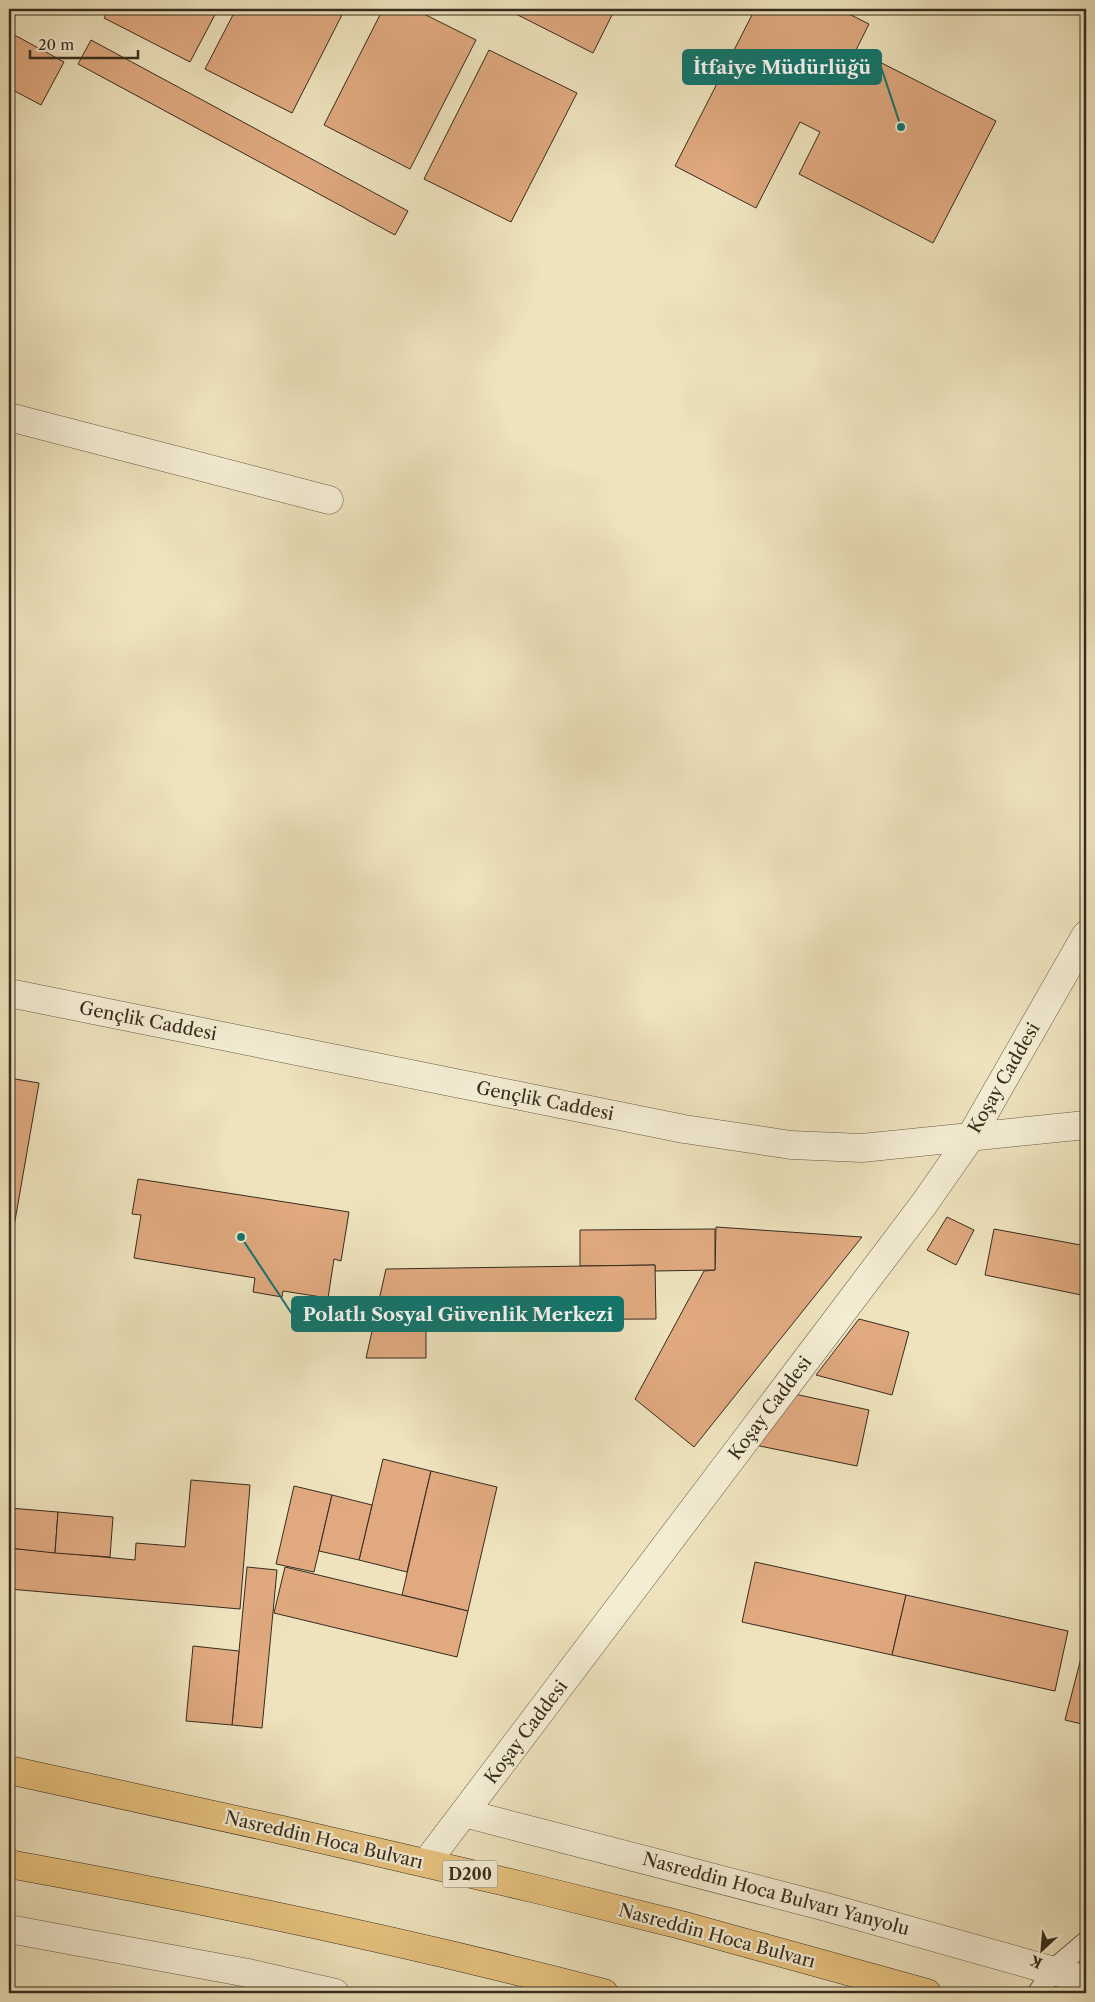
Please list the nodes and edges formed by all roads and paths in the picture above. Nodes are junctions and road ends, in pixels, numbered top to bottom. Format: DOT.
graph roads {
  1 [pos="9,417"];
  2 [pos="329,500"];
  3 [pos="1086,935"];
  4 [pos="9,993"];
  5 [pos="1086,1125"];
  6 [pos="970,1138"];
  7 [pos="9,1770"];
  8 [pos="464,1813"];
  9 [pos="426,1863"];
  10 [pos="9,1864"];
  11 [pos="9,1929"];
  12 [pos="1086,1942"];
  13 [pos="1053,1970"];
  14 [pos="1086,1980"];
  15 [pos="335,1993"];
  16 [pos="604,1993"];
  17 [pos="927,1993"];
  18 [pos="1038,1993"];
  1 -- 2 [label="street"];
  3 -- 6 [label="street, Koşay Caddesi"];
  4 -- 6 [label="street, Gençlik Caddesi"];
  5 -- 6 [label="street, Gençlik Caddesi"];
  6 -- 8 [label="street, Koşay Caddesi"];
  7 -- 9 [label="highway, Nasreddin Hoca Bulvarı / D200"];
  8 -- 9 [label="street, Koşay Caddesi"];
  8 -- 13 [label="street, Nasreddin Hoca Bulvarı Yanyolu"];
  9 -- 17 [label="highway, Nasreddin Hoca Bulvarı / D200"];
  10 -- 16 [label="highway"];
  11 -- 15 [label="street"];
  12 -- 13 [label="lane"];
  13 -- 14 [label="street, Nasreddin Hoca Bulvarı Yanyolu"];
  13 -- 18 [label="lane"];
}
